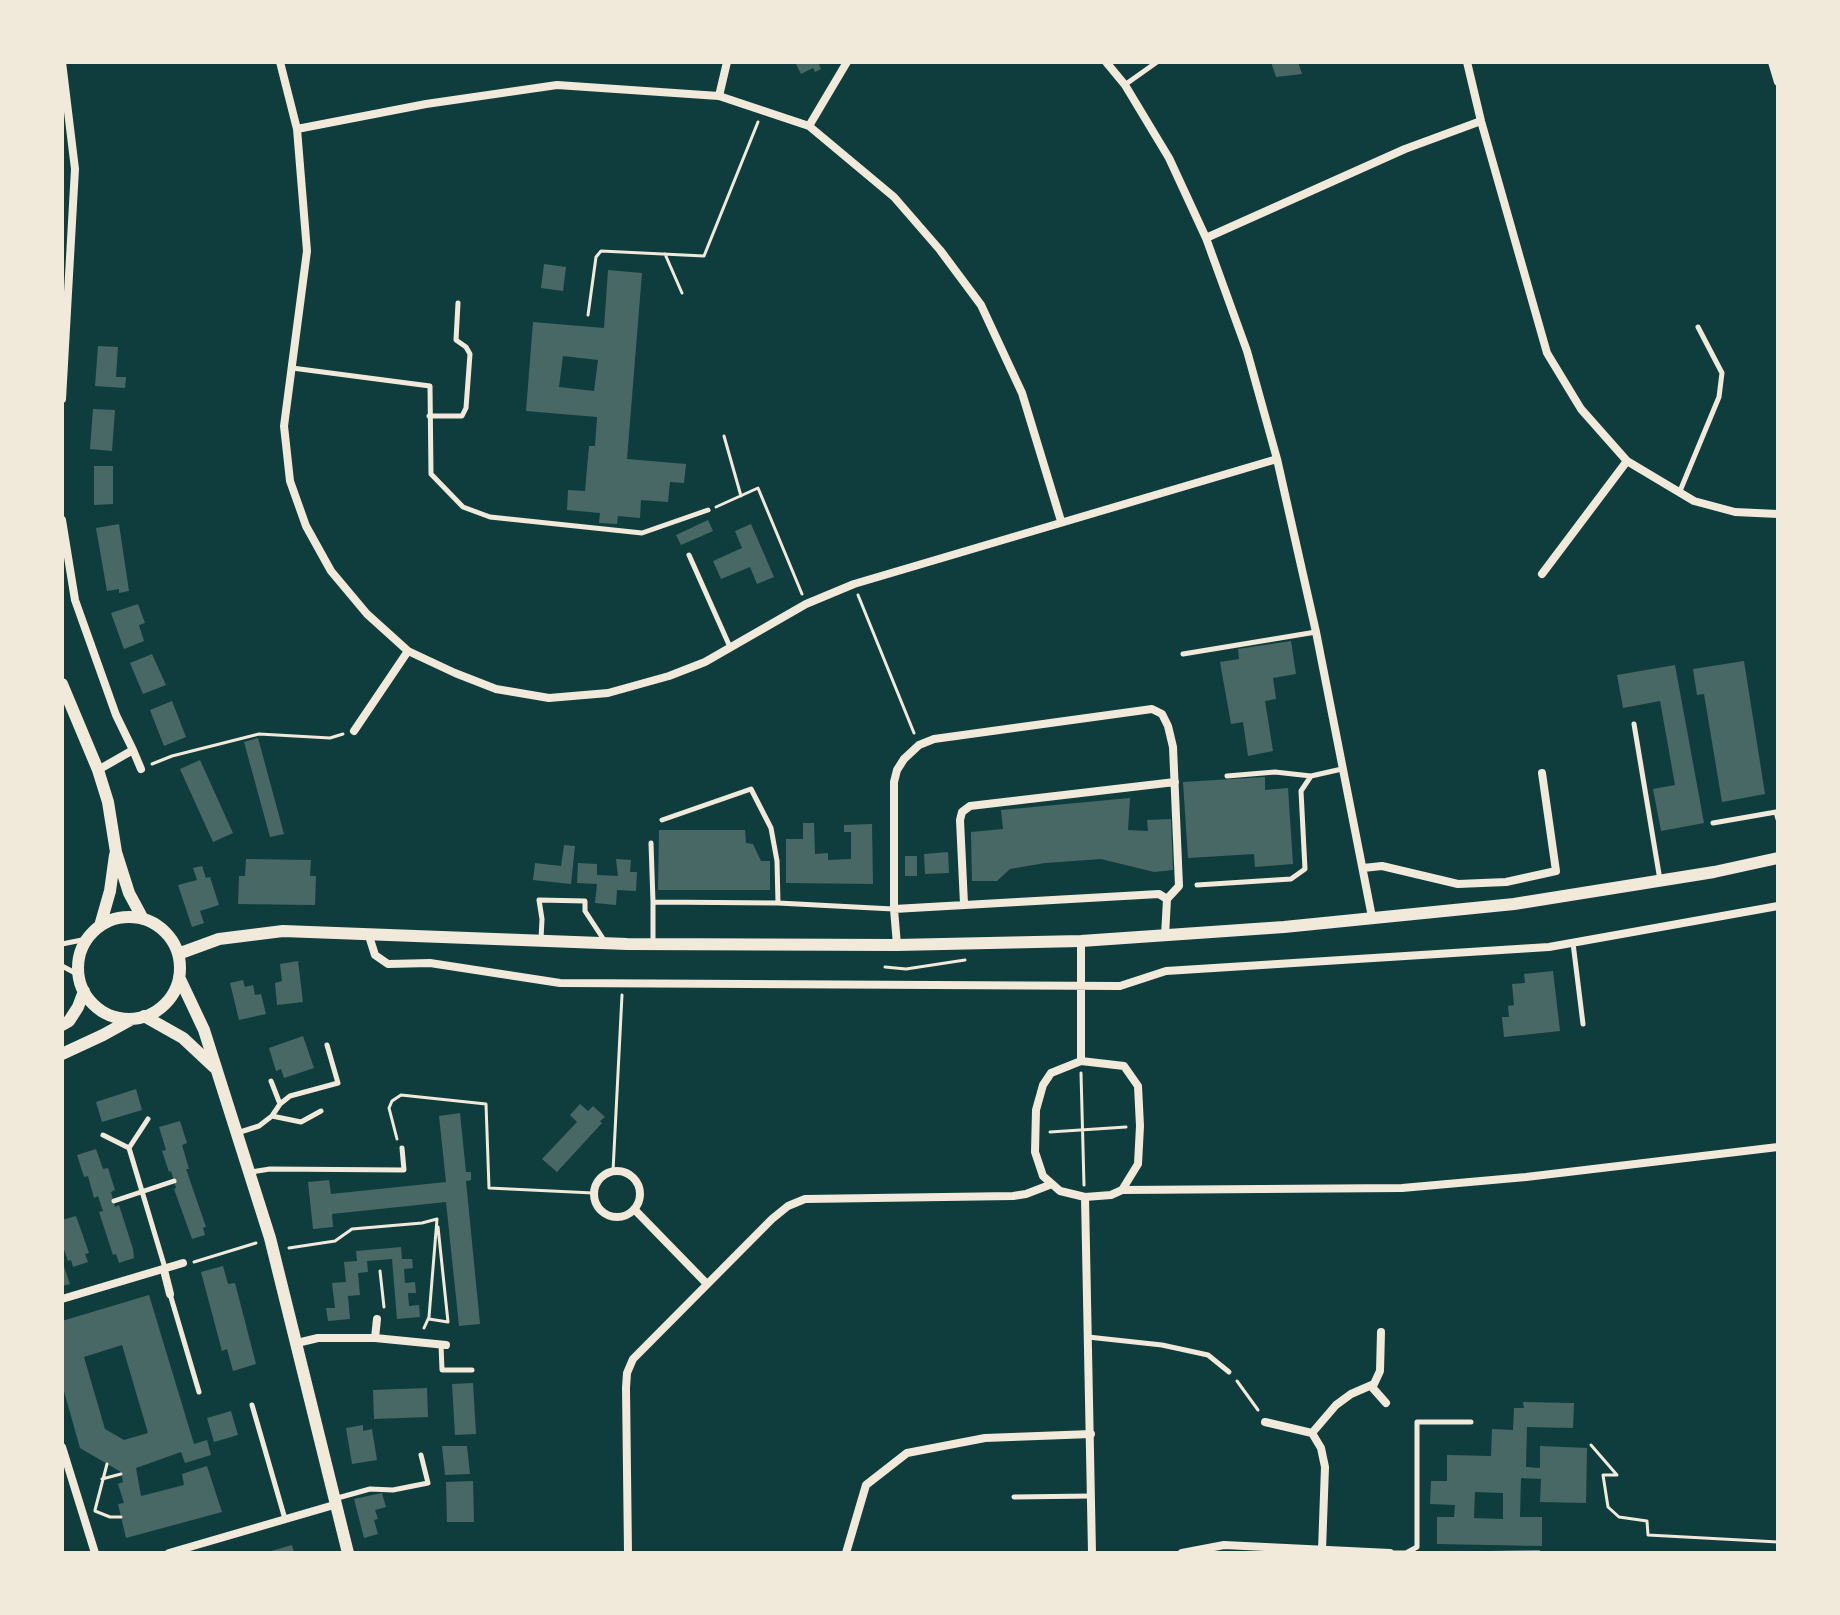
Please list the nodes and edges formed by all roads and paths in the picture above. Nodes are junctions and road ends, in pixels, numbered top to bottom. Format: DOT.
graph roads {
  1 [pos="62,62"];
  2 [pos="280,62"];
  3 [pos="727,62"];
  4 [pos="847,62"];
  5 [pos="1106,62"];
  6 [pos="1157,62"];
  7 [pos="1467,62"];
  8 [pos="1772,62"];
  9 [pos="1778,82"];
  10 [pos="1125,85"];
  11 [pos="719,96"];
  12 [pos="763,111"];
  13 [pos="1481,121"];
  14 [pos="809,126"];
  15 [pos="297,129"];
  16 [pos="1206,238"];
  17 [pos="665,254"];
  18 [pos="682,293"];
  19 [pos="458,303"];
  20 [pos="588,315"];
  21 [pos="1698,327"];
  22 [pos="291,367"];
  23 [pos="62,399"];
  24 [pos="429,416"];
  25 [pos="724,436"];
  26 [pos="1277,459"];
  27 [pos="1627,461"];
  28 [pos="1679,492"];
  29 [pos="741,496"];
  30 [pos="708,510"];
  31 [pos="1778,514"];
  32 [pos="62,520"];
  33 [pos="1061,521"];
  34 [pos="689,555"];
  35 [pos="1542,574"];
  36 [pos="854,584"];
  37 [pos="806,604"];
  38 [pos="1316,632"];
  39 [pos="730,647"];
  40 [pos="408,651"];
  41 [pos="1183,654"];
  42 [pos="62,684"];
  43 [pos="1634,724"];
  44 [pos="354,731"];
  45 [pos="919,745"];
  46 [pos="133,750"];
  47 [pos="141,769"];
  48 [pos="1343,769"];
  49 [pos="98,770"];
  50 [pos="1542,773"];
  51 [pos="1227,776"];
  52 [pos="1311,776"];
  53 [pos="1175,782"];
  54 [pos="1778,819"];
  55 [pos="662,820"];
  56 [pos="1713,823"];
  57 [pos="651,843"];
  58 [pos="116,852"];
  59 [pos="1778,858"];
  60 [pos="1363,868"];
  61 [pos="1660,881"];
  62 [pos="1197,885"];
  63 [pos="1167,899"];
  64 [pos="653,902"];
  65 [pos="778,903"];
  66 [pos="964,904"];
  67 [pos="1778,906"];
  68 [pos="894,909"];
  69 [pos="1372,917"];
  70 [pos="143,919"];
  71 [pos="100,926"];
  72 [pos="369,936"];
  73 [pos="1165,936"];
  74 [pos="87,939"];
  75 [pos="541,940"];
  76 [pos="1081,941"];
  77 [pos="1573,942"];
  78 [pos="606,943"];
  79 [pos="62,944"];
  80 [pos="653,944"];
  81 [pos="897,945"];
  82 [pos="178,954"];
  83 [pos="62,966"];
  84 [pos="79,975"];
  85 [pos="179,977"];
  86 [pos="622,983"];
  87 [pos="1081,984"];
  88 [pos="84,991"];
  89 [pos="138,1018"];
  90 [pos="1583,1024"];
  91 [pos="62,1025"];
  92 [pos="327,1045"];
  93 [pos="62,1054"];
  94 [pos="1081,1061"];
  95 [pos="216,1069"];
  96 [pos="271,1081"];
  97 [pos="280,1104"];
  98 [pos="321,1111"];
  99 [pos="272,1116"];
  100 [pos="148,1119"];
  101 [pos="1140,1126"];
  102 [pos="1081,1130"];
  103 [pos="237,1133"];
  104 [pos="1034,1133"];
  105 [pos="103,1135"];
  106 [pos="1778,1147"];
  107 [pos="129,1148"];
  108 [pos="402,1148"];
  109 [pos="613,1171"];
  110 [pos="250,1172"];
  111 [pos="174,1181"];
  112 [pos="1052,1184"];
  113 [pos="1122,1190"];
  114 [pos="143,1192"];
  115 [pos="593,1193"];
  116 [pos="1085,1197"];
  117 [pos="114,1201"];
  118 [pos="634,1209"];
  119 [pos="437,1219"];
  120 [pos="271,1245"];
  121 [pos="183,1263"];
  122 [pos="165,1269"];
  123 [pos="380,1271"];
  124 [pos="707,1284"];
  125 [pos="170,1294"];
  126 [pos="62,1299"];
  127 [pos="384,1312"];
  128 [pos="377,1319"];
  129 [pos="429,1319"];
  130 [pos="1381,1332"];
  131 [pos="1087,1337"];
  132 [pos="375,1338"];
  133 [pos="297,1343"];
  134 [pos="417,1343"];
  135 [pos="443,1345"];
  136 [pos="472,1370"];
  137 [pos="1229,1372"];
  138 [pos="1371,1386"];
  139 [pos="199,1392"];
  140 [pos="1386,1403"];
  141 [pos="252,1405"];
  142 [pos="1265,1422"];
  143 [pos="1471,1422"];
  144 [pos="1312,1433"];
  145 [pos="1091,1434"];
  146 [pos="1591,1445"];
  147 [pos="62,1447"];
  148 [pos="421,1455"];
  149 [pos="107,1464"];
  150 [pos="121,1474"];
  151 [pos="101,1479"];
  152 [pos="1092,1496"];
  153 [pos="1014,1497"];
  154 [pos="334,1502"];
  155 [pos="95,1511"];
  156 [pos="121,1517"];
  157 [pos="285,1519"];
  158 [pos="85,1525"];
  159 [pos="1778,1542"];
  160 [pos="1322,1550"];
  161 [pos="1339,1552"];
  162 [pos="1514,1552"];
  163 [pos="1539,1552"];
  164 [pos="95,1553"];
  165 [pos="169,1553"];
  166 [pos="348,1553"];
  167 [pos="628,1553"];
  168 [pos="846,1553"];
  169 [pos="1092,1553"];
  170 [pos="1182,1553"];
  171 [pos="1390,1553"];
  172 [pos="1437,1553"];
  1 -- 23 [label="street"];
  2 -- 15 [label="street"];
  3 -- 11 [label="street"];
  4 -- 14 [label="street"];
  5 -- 10 [label="street"];
  6 -- 10 [label="lane"];
  7 -- 13 [label="street"];
  8 -- 9 [label="street"];
  10 -- 16 [label="street"];
  11 -- 12 [label="street"];
  11 -- 15 [label="street"];
  12 -- 14 [label="street"];
  12 -- 17 [label="path"];
  13 -- 16 [label="street"];
  13 -- 27 [label="street"];
  14 -- 33 [label="street"];
  15 -- 22 [label="street"];
  16 -- 26 [label="street"];
  17 -- 18 [label="path"];
  17 -- 20 [label="path"];
  19 -- 24 [label="lane"];
  21 -- 28 [label="lane"];
  22 -- 24 [label="lane"];
  22 -- 40 [label="street"];
  24 -- 30 [label="lane"];
  25 -- 29 [label="path"];
  26 -- 33 [label="street"];
  26 -- 38 [label="street"];
  27 -- 28 [label="street"];
  27 -- 35 [label="street"];
  28 -- 31 [label="street"];
  29 -- 30 [label="path"];
  29 -- 37 [label="path"];
  32 -- 46 [label="street"];
  33 -- 36 [label="street"];
  34 -- 39 [label="lane"];
  36 -- 37 [label="street"];
  36 -- 45 [label="path"];
  37 -- 39 [label="street"];
  38 -- 41 [label="lane"];
  38 -- 48 [label="street"];
  39 -- 40 [label="street"];
  40 -- 44 [label="street"];
  42 -- 49 [label="street"];
  43 -- 61 [label="lane"];
  44 -- 47 [label="path"];
  45 -- 53 [label="street"];
  45 -- 68 [label="street"];
  46 -- 47 [label="street"];
  46 -- 49 [label="street"];
  48 -- 52 [label="lane"];
  48 -- 60 [label="street"];
  49 -- 58 [label="street"];
  50 -- 60 [label="street"];
  51 -- 52 [label="lane"];
  52 -- 62 [label="lane"];
  53 -- 63 [label="street"];
  53 -- 66 [label="street"];
  54 -- 56 [label="lane"];
  55 -- 65 [label="lane"];
  57 -- 64 [label="lane"];
  58 -- 70 [label="street"];
  58 -- 71 [label="street"];
  59 -- 61 [label="street"];
  60 -- 69 [label="street"];
  61 -- 69 [label="street"];
  63 -- 66 [label="street"];
  63 -- 73 [label="street"];
  64 -- 65 [label="lane"];
  64 -- 80 [label="lane"];
  65 -- 68 [label="lane"];
  66 -- 68 [label="street"];
  67 -- 77 [label="street"];
  68 -- 81 [label="street"];
  69 -- 73 [label="street"];
  70 -- 71 [label="street"];
  70 -- 82 [label="street"];
  71 -- 74 [label="street"];
  72 -- 75 [label="street"];
  72 -- 82 [label="street"];
  72 -- 86 [label="street"];
  73 -- 76 [label="street"];
  74 -- 79 [label="lane"];
  74 -- 84 [label="street"];
  75 -- 78 [label="street"];
  75 -- 78 [label="lane"];
  76 -- 81 [label="street"];
  76 -- 87 [label="street"];
  77 -- 87 [label="street"];
  77 -- 90 [label="lane"];
  78 -- 80 [label="street"];
  80 -- 81 [label="street"];
  82 -- 85 [label="street"];
  83 -- 84 [label="lane"];
  84 -- 88 [label="street"];
  85 -- 89 [label="street"];
  85 -- 95 [label="street"];
  86 -- 87 [label="street"];
  86 -- 109 [label="path"];
  87 -- 94 [label="street"];
  88 -- 89 [label="street"];
  88 -- 91 [label="street"];
  89 -- 93 [label="street"];
  89 -- 95 [label="street"];
  92 -- 97 [label="lane"];
  94 -- 101 [label="street"];
  94 -- 102 [label="path"];
  94 -- 104 [label="street"];
  95 -- 103 [label="street"];
  96 -- 97 [label="lane"];
  97 -- 99 [label="lane"];
  98 -- 99 [label="lane"];
  99 -- 103 [label="lane"];
  100 -- 107 [label="lane"];
  101 -- 102 [label="path"];
  101 -- 113 [label="street"];
  102 -- 104 [label="path"];
  102 -- 116 [label="path"];
  103 -- 110 [label="street"];
  104 -- 112 [label="street"];
  105 -- 107 [label="lane"];
  106 -- 113 [label="street"];
  107 -- 114 [label="lane"];
  108 -- 110 [label="lane"];
  108 -- 115 [label="path"];
  109 -- 115 [label="street"];
  109 -- 118 [label="street"];
  110 -- 120 [label="street"];
  111 -- 114 [label="lane"];
  112 -- 116 [label="street"];
  112 -- 124 [label="street"];
  113 -- 116 [label="street"];
  114 -- 117 [label="lane"];
  114 -- 122 [label="lane"];
  115 -- 118 [label="street"];
  116 -- 131 [label="street"];
  118 -- 124 [label="street"];
  119 -- 120 [label="path"];
  119 -- 129 [label="path"];
  119 -- 129 [label="path"];
  120 -- 121 [label="path"];
  120 -- 133 [label="street"];
  121 -- 122 [label="street"];
  122 -- 125 [label="street"];
  122 -- 126 [label="street"];
  123 -- 127 [label="path"];
  124 -- 167 [label="street"];
  125 -- 139 [label="lane"];
  128 -- 132 [label="street"];
  129 -- 134 [label="path"];
  130 -- 138 [label="street"];
  131 -- 137 [label="lane"];
  131 -- 145 [label="street"];
  132 -- 133 [label="street"];
  132 -- 134 [label="street"];
  133 -- 154 [label="street"];
  134 -- 135 [label="street"];
  135 -- 136 [label="lane"];
  137 -- 142 [label="path"];
  138 -- 140 [label="street"];
  138 -- 144 [label="street"];
  141 -- 157 [label="lane"];
  142 -- 144 [label="street"];
  143 -- 171 [label="lane"];
  144 -- 160 [label="street"];
  145 -- 152 [label="street"];
  145 -- 168 [label="street"];
  146 -- 159 [label="path"];
  147 -- 158 [label="street"];
  148 -- 154 [label="lane"];
  149 -- 151 [label="path"];
  150 -- 151 [label="path"];
  151 -- 155 [label="path"];
  152 -- 153 [label="lane"];
  152 -- 169 [label="street"];
  154 -- 157 [label="street"];
  154 -- 166 [label="street"];
  155 -- 156 [label="path"];
  155 -- 158 [label="path"];
  157 -- 165 [label="street"];
  158 -- 164 [label="street"];
  160 -- 161 [label="street"];
  160 -- 170 [label="street"];
  161 -- 171 [label="street"];
  162 -- 163 [label="path"];
  162 -- 172 [label="path"];
}
